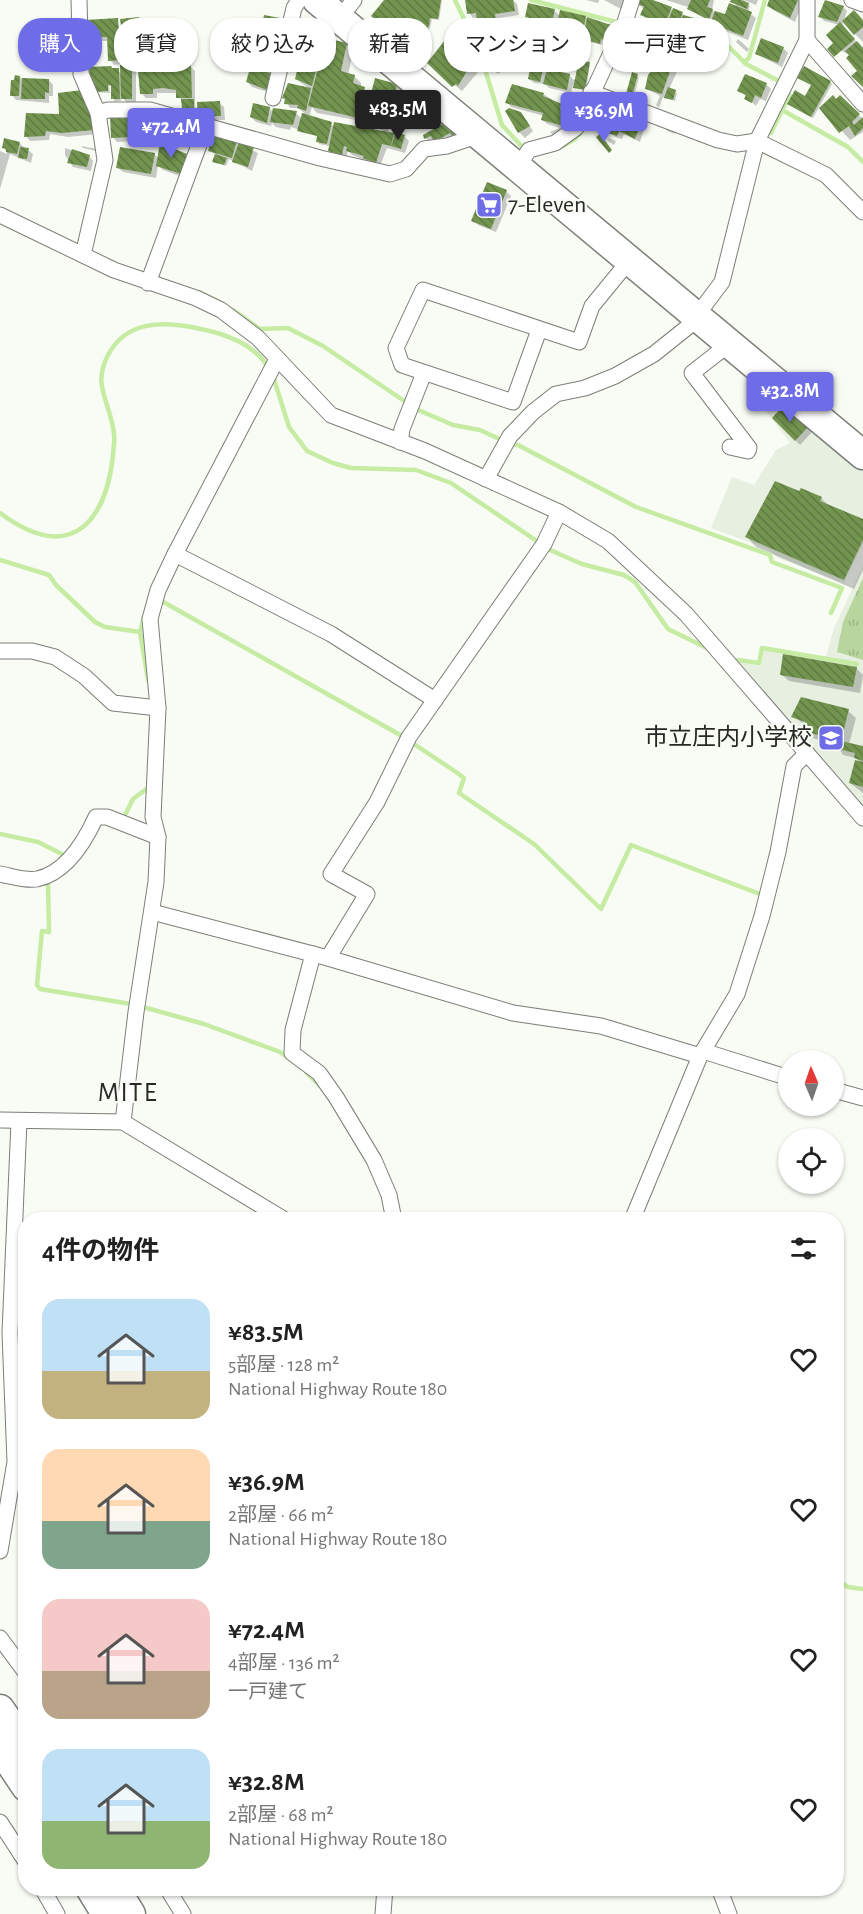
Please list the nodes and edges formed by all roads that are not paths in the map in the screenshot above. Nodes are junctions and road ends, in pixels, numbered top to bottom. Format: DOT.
graph roads {
  1 [pos="79,0"];
  2 [pos="299,0"];
  3 [pos="317,0"];
  4 [pos="632,0"];
  5 [pos="807,0"];
  6 [pos="852,0"];
  7 [pos="863,4"];
  8 [pos="346,9"];
  9 [pos="807,40"];
  10 [pos="591,92"];
  11 [pos="273,98"];
  12 [pos="863,104"];
  13 [pos="98,113"];
  14 [pos="206,126"];
  15 [pos="480,135"];
  16 [pos="757,141"];
  17 [pos="524,157"];
  18 [pos="863,213"];
  19 [pos="0,215"];
  20 [pos="84,252"];
  21 [pos="629,261"];
  22 [pos="149,280"];
  23 [pos="696,317"];
  24 [pos="538,330"];
  25 [pos="729,344"];
  26 [pos="272,367"];
  27 [pos="424,372"];
  28 [pos="400,442"];
  29 [pos="730,447"];
  30 [pos="863,455"];
  31 [pos="486,479"];
  32 [pos="559,512"];
  33 [pos="175,554"];
  34 [pos="0,651"];
  35 [pos="435,700"];
  36 [pos="155,708"];
  37 [pos="807,753"];
  38 [pos="863,818"];
  39 [pos="158,837"];
  40 [pos="0,874"];
  41 [pos="152,912"];
  42 [pos="313,954"];
  43 [pos="328,958"];
  44 [pos="705,1053"];
  45 [pos="778,1075"];
  46 [pos="844,1093"];
  47 [pos="863,1098"];
  48 [pos="0,1120"];
  49 [pos="18,1121"];
  50 [pos="123,1122"];
  51 [pos="272,1212"];
  52 [pos="392,1212"];
  53 [pos="635,1212"];
  54 [pos="0,1551"];
  55 [pos="0,1638"];
  56 [pos="18,1662"];
  57 [pos="0,1709"];
  58 [pos="18,1735"];
  59 [pos="0,1748"];
  60 [pos="18,1774"];
  61 [pos="0,1822"];
  62 [pos="18,1850"];
  63 [pos="47,1896"];
  64 [pos="95,1896"];
  65 [pos="120,1896"];
  66 [pos="172,1896"];
  67 [pos="384,1896"];
  68 [pos="722,1896"];
  69 [pos="57,1914"];
  70 [pos="106,1914"];
  71 [pos="131,1914"];
  72 [pos="183,1914"];
  73 [pos="383,1914"];
  74 [pos="729,1914"];
  1 -- 13 [label="street"];
  2 -- 11 [label="street"];
  3 -- 8 [label="highway"];
  4 -- 10 [label="street"];
  5 -- 9 [label="street"];
  6 -- 7 [label="street"];
  8 -- 15 [label="highway"];
  9 -- 12 [label="street"];
  9 -- 16 [label="street"];
  10 -- 16 [label="street"];
  10 -- 17 [label="street"];
  13 -- 14 [label="street"];
  13 -- 20 [label="street"];
  14 -- 15 [label="street"];
  14 -- 22 [label="street"];
  15 -- 17 [label="highway"];
  16 -- 18 [label="street"];
  16 -- 23 [label="street"];
  17 -- 21 [label="highway"];
  19 -- 20 [label="street"];
  20 -- 22 [label="street"];
  21 -- 23 [label="highway"];
  21 -- 24 [label="street"];
  22 -- 26 [label="street"];
  23 -- 25 [label="highway"];
  23 -- 31 [label="street"];
  24 -- 27 [label="street"];
  24 -- 27 [label="street"];
  25 -- 29 [label="street"];
  25 -- 30 [label="highway"];
  26 -- 28 [label="street"];
  26 -- 33 [label="street"];
  27 -- 28 [label="street"];
  28 -- 31 [label="street"];
  31 -- 32 [label="street"];
  32 -- 35 [label="street"];
  32 -- 37 [label="street"];
  33 -- 35 [label="street"];
  33 -- 36 [label="street"];
  34 -- 36 [label="street"];
  35 -- 43 [label="street"];
  36 -- 39 [label="street"];
  37 -- 38 [label="street"];
  37 -- 44 [label="street"];
  39 -- 40 [label="street"];
  39 -- 41 [label="street"];
  41 -- 42 [label="street"];
  41 -- 50 [label="street"];
  42 -- 43 [label="street"];
  42 -- 52 [label="street"];
  43 -- 44 [label="street"];
  44 -- 45 [label="street"];
  44 -- 53 [label="street"];
  46 -- 47 [label="street"];
  48 -- 49 [label="street"];
  49 -- 50 [label="street"];
  49 -- 54 [label="street"];
  50 -- 51 [label="street"];
  55 -- 56 [label="street"];
  57 -- 58 [label="highway"];
  59 -- 60 [label="highway"];
  61 -- 62 [label="street"];
  63 -- 69 [label="street"];
  64 -- 70 [label="highway"];
  65 -- 71 [label="highway"];
  66 -- 72 [label="street"];
  67 -- 73 [label="street"];
  68 -- 74 [label="street"];
}
